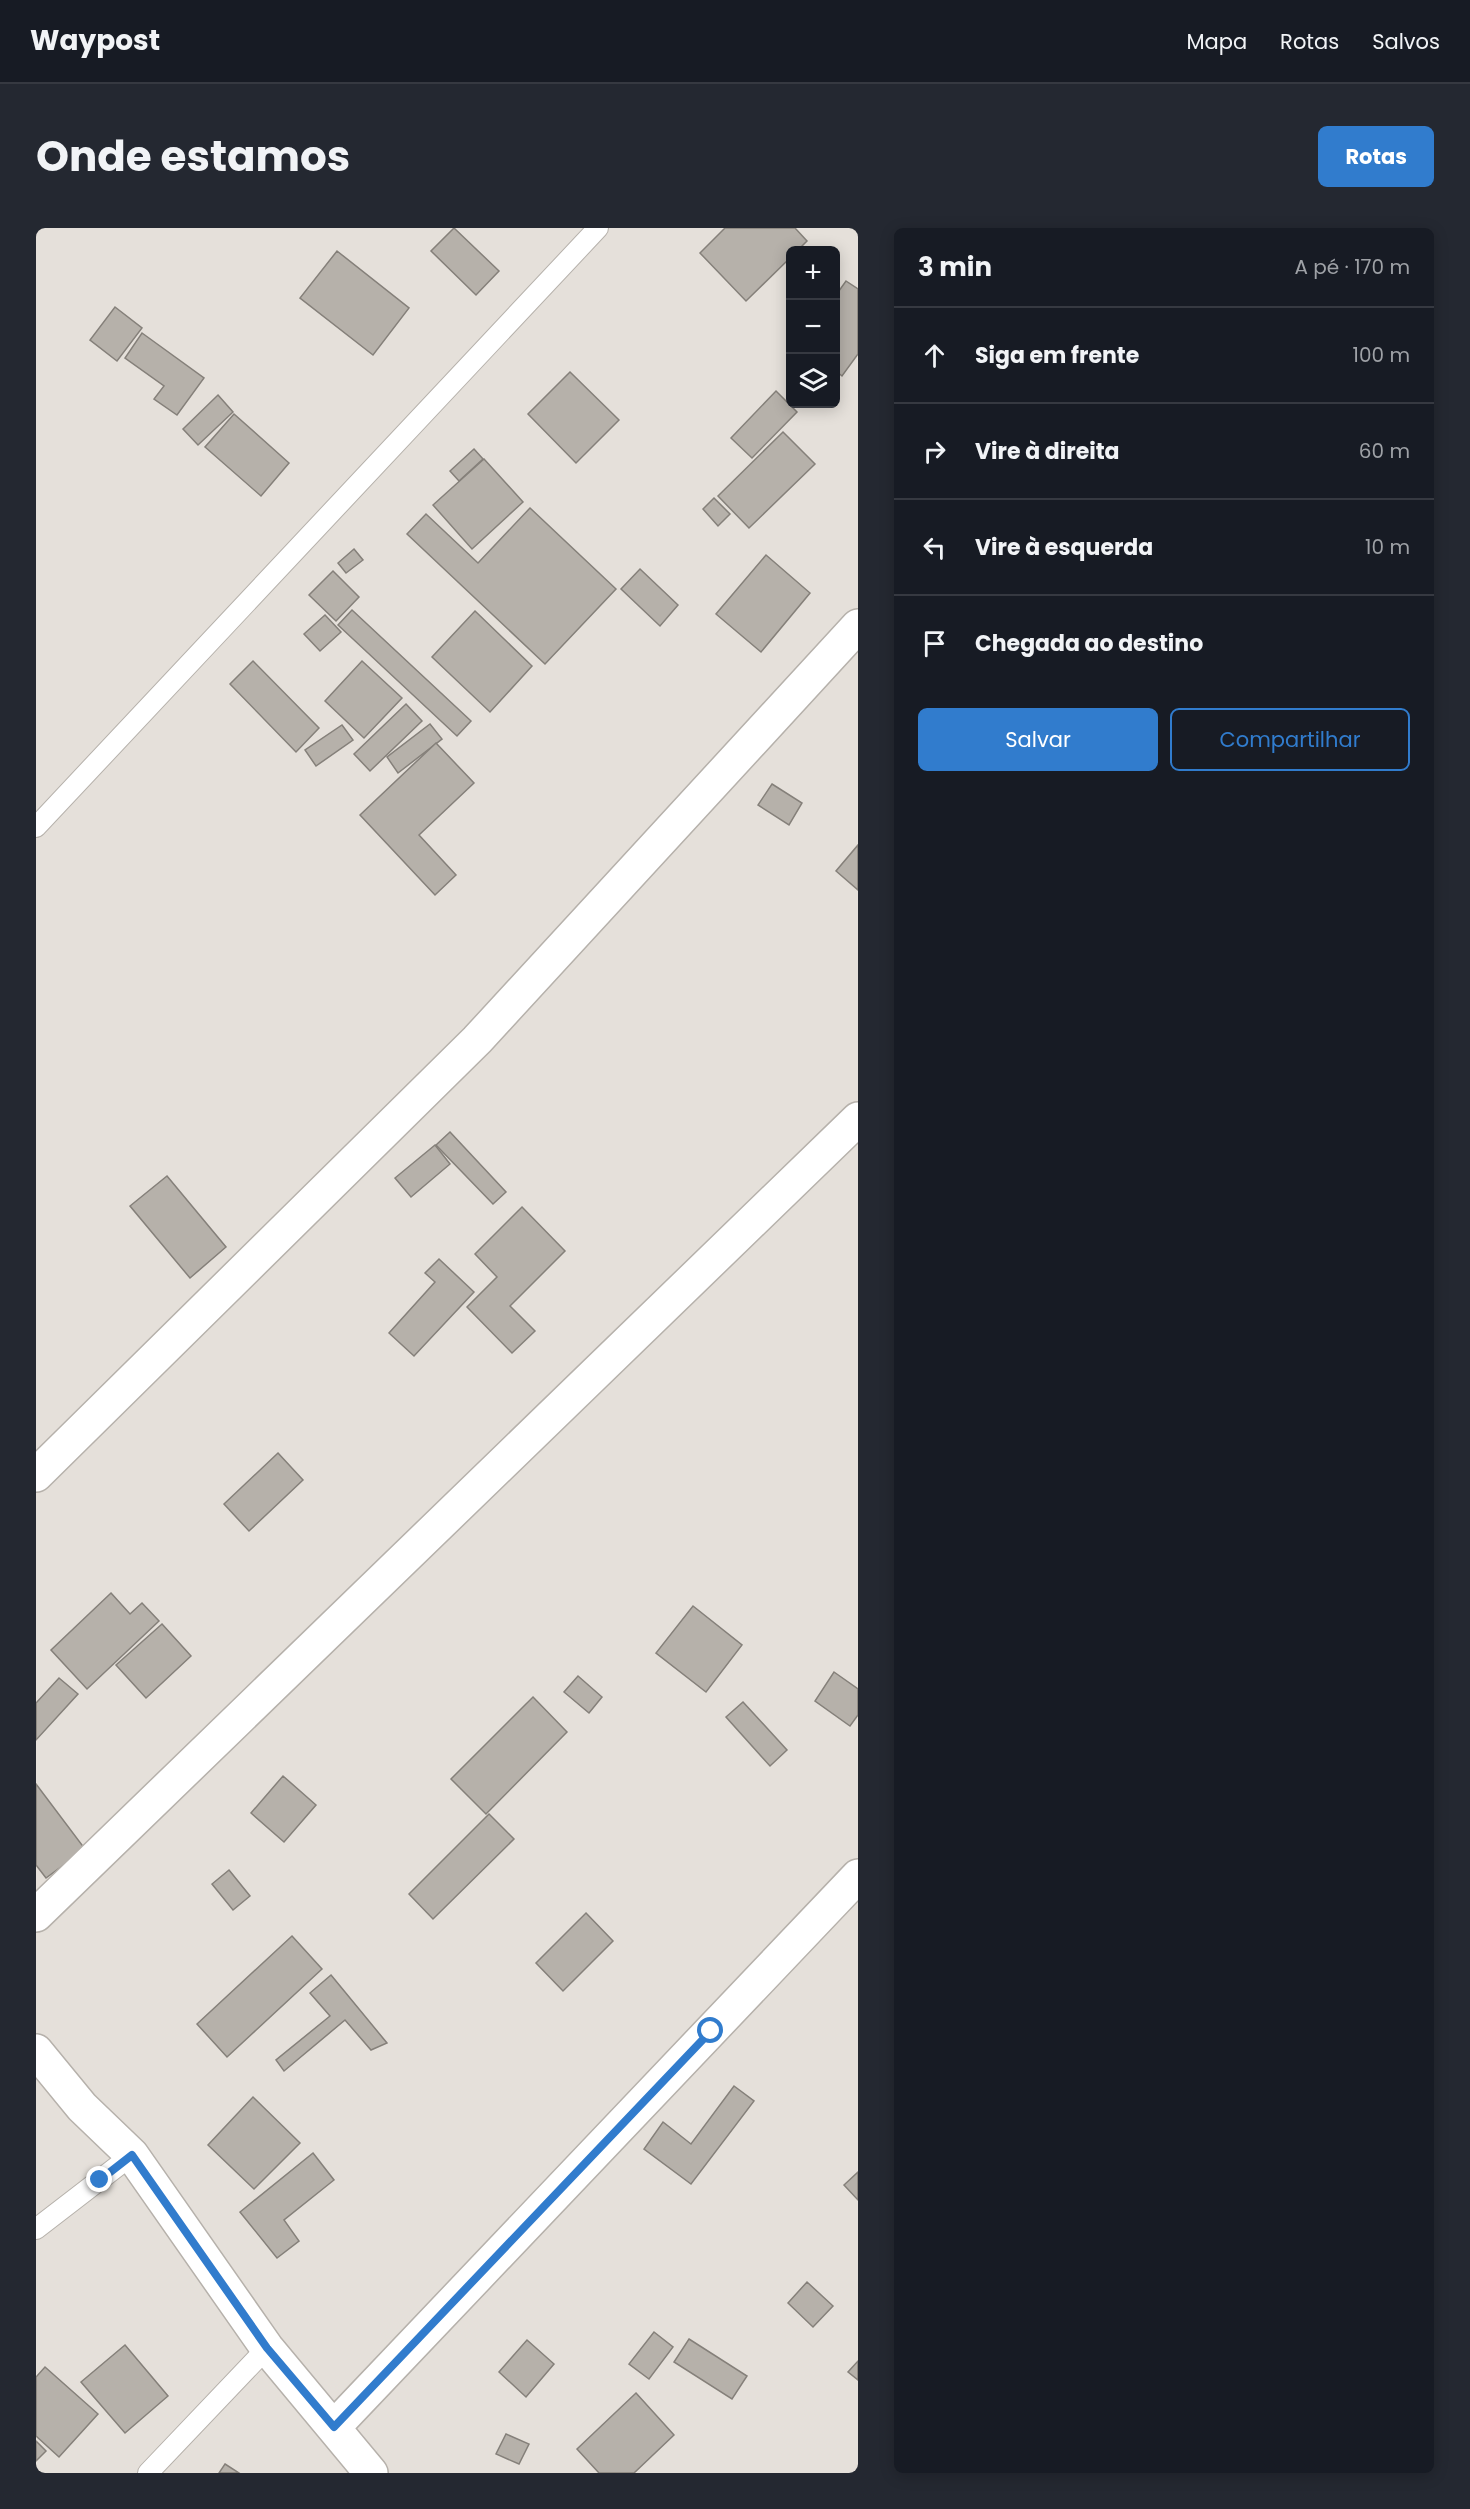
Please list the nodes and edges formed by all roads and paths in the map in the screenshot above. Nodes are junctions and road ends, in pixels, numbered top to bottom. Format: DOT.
graph roads {
  1 [pos="598,228"];
  2 [pos="858,626"];
  3 [pos="36,827"];
  4 [pos="858,1119"];
  5 [pos="36,1475"];
  6 [pos="858,1876"];
  7 [pos="36,1915"];
  8 [pos="36,2051"];
  9 [pos="132,2155"];
  10 [pos="36,2229"];
  11 [pos="267,2348"];
  12 [pos="334,2427"];
  13 [pos="148,2473"];
  14 [pos="371,2473"];
  1 -- 3 [label="lane"];
  2 -- 5 [label="street"];
  4 -- 7 [label="street"];
  6 -- 12 [label="street"];
  8 -- 9 [label="street"];
  9 -- 10 [label="lane"];
  9 -- 11 [label="street"];
  11 -- 12 [label="street"];
  11 -- 13 [label="lane"];
  12 -- 14 [label="street"];
}
